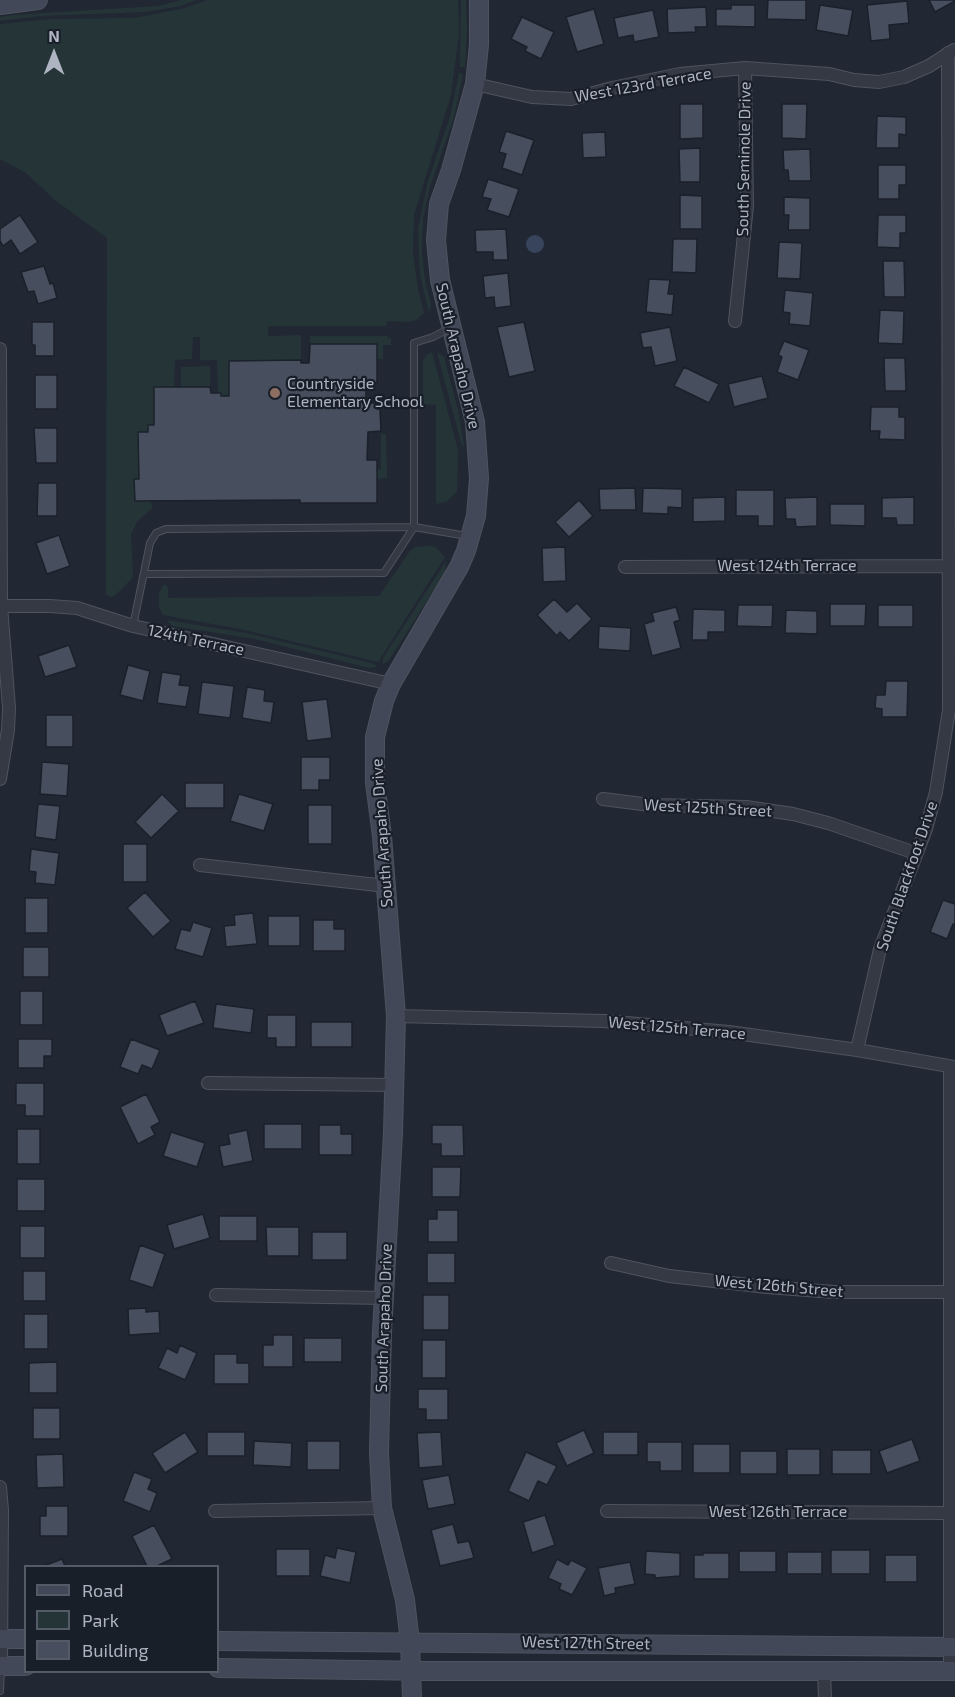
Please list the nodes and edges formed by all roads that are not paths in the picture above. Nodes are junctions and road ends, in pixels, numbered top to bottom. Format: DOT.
graph roads {
  1 [pos="38,0"];
  2 [pos="479,0"];
  3 [pos="2,3"];
  4 [pos="952,51"];
  5 [pos="746,68"];
  6 [pos="475,84"];
  7 [pos="735,321"];
  8 [pos="451,327"];
  9 [pos="0,349"];
  10 [pos="414,527"];
  11 [pos="471,536"];
  12 [pos="948,566"];
  13 [pos="625,567"];
  14 [pos="145,574"];
  15 [pos="0,606"];
  16 [pos="133,626"];
  17 [pos="391,684"];
  18 [pos="0,779"];
  19 [pos="603,799"];
  20 [pos="915,853"];
  21 [pos="200,865"];
  22 [pos="386,886"];
  23 [pos="396,1016"];
  24 [pos="857,1050"];
  25 [pos="953,1068"];
  26 [pos="208,1083"];
  27 [pos="394,1085"];
  28 [pos="611,1263"];
  29 [pos="950,1292"];
  30 [pos="216,1295"];
  31 [pos="384,1298"];
  32 [pos="0,1487"];
  33 [pos="382,1508"];
  34 [pos="215,1511"];
  35 [pos="607,1511"];
  36 [pos="950,1513"];
  37 [pos="1,1639"];
  38 [pos="24,1639"];
  39 [pos="219,1641"];
  40 [pos="410,1642"];
  41 [pos="953,1647"];
  42 [pos="1,1666"];
  43 [pos="24,1666"];
  44 [pos="219,1668"];
  45 [pos="412,1671"];
  46 [pos="953,1671"];
  47 [pos="825,1672"];
  48 [pos="0,1691"];
  49 [pos="412,1697"];
  50 [pos="825,1697"];
  1 -- 3 [label="street"];
  2 -- 6 [label="street, South Arapaho Drive"];
  4 -- 5 [label="street, West 123rd Terrace"];
  4 -- 12 [label="street, South Blackfoot Drive"];
  5 -- 6 [label="street, West 123rd Terrace"];
  5 -- 7 [label="street, South Seminole Drive"];
  6 -- 8 [label="street, South Arapaho Drive"];
  8 -- 10 [label="lane"];
  8 -- 11 [label="street, South Arapaho Drive"];
  9 -- 15 [label="street"];
  10 -- 11 [label="lane"];
  10 -- 14 [label="lane"];
  10 -- 14 [label="lane"];
  11 -- 17 [label="street, South Arapaho Drive"];
  12 -- 13 [label="street, West 124th Terrace"];
  12 -- 20 [label="street, South Blackfoot Drive"];
  14 -- 16 [label="lane"];
  15 -- 16 [label="street, 124th Terrace"];
  15 -- 18 [label="street"];
  16 -- 17 [label="street, 124th Terrace"];
  17 -- 22 [label="street, South Arapaho Drive"];
  19 -- 20 [label="street, West 125th Street"];
  20 -- 24 [label="street, South Blackfoot Drive"];
  21 -- 22 [label="street"];
  22 -- 23 [label="street, South Arapaho Drive"];
  23 -- 24 [label="street, West 125th Terrace"];
  23 -- 27 [label="street, South Arapaho Drive"];
  24 -- 25 [label="street, West 125th Terrace"];
  25 -- 29 [label="street"];
  26 -- 27 [label="street"];
  27 -- 31 [label="street, South Arapaho Drive"];
  28 -- 29 [label="street, West 126th Street"];
  29 -- 36 [label="street"];
  30 -- 31 [label="street"];
  31 -- 33 [label="street, South Arapaho Drive"];
  32 -- 37 [label="street"];
  33 -- 34 [label="street"];
  33 -- 40 [label="street, South Arapaho Drive"];
  35 -- 36 [label="street, West 126th Terrace"];
  36 -- 41 [label="street"];
  37 -- 38 [label="street"];
  37 -- 42 [label="street"];
  39 -- 40 [label="street, West 127th Street"];
  40 -- 41 [label="street, West 127th Street"];
  40 -- 45 [label="street, South Arapaho Drive"];
  41 -- 46 [label="street"];
  42 -- 43 [label="street"];
  42 -- 48 [label="lane"];
  44 -- 45 [label="street, West 127th Street"];
  45 -- 47 [label="street, West 127th Street"];
  45 -- 49 [label="street, South Arapaho Drive"];
  46 -- 47 [label="street, West 127th Street"];
  47 -- 50 [label="street"];
}
